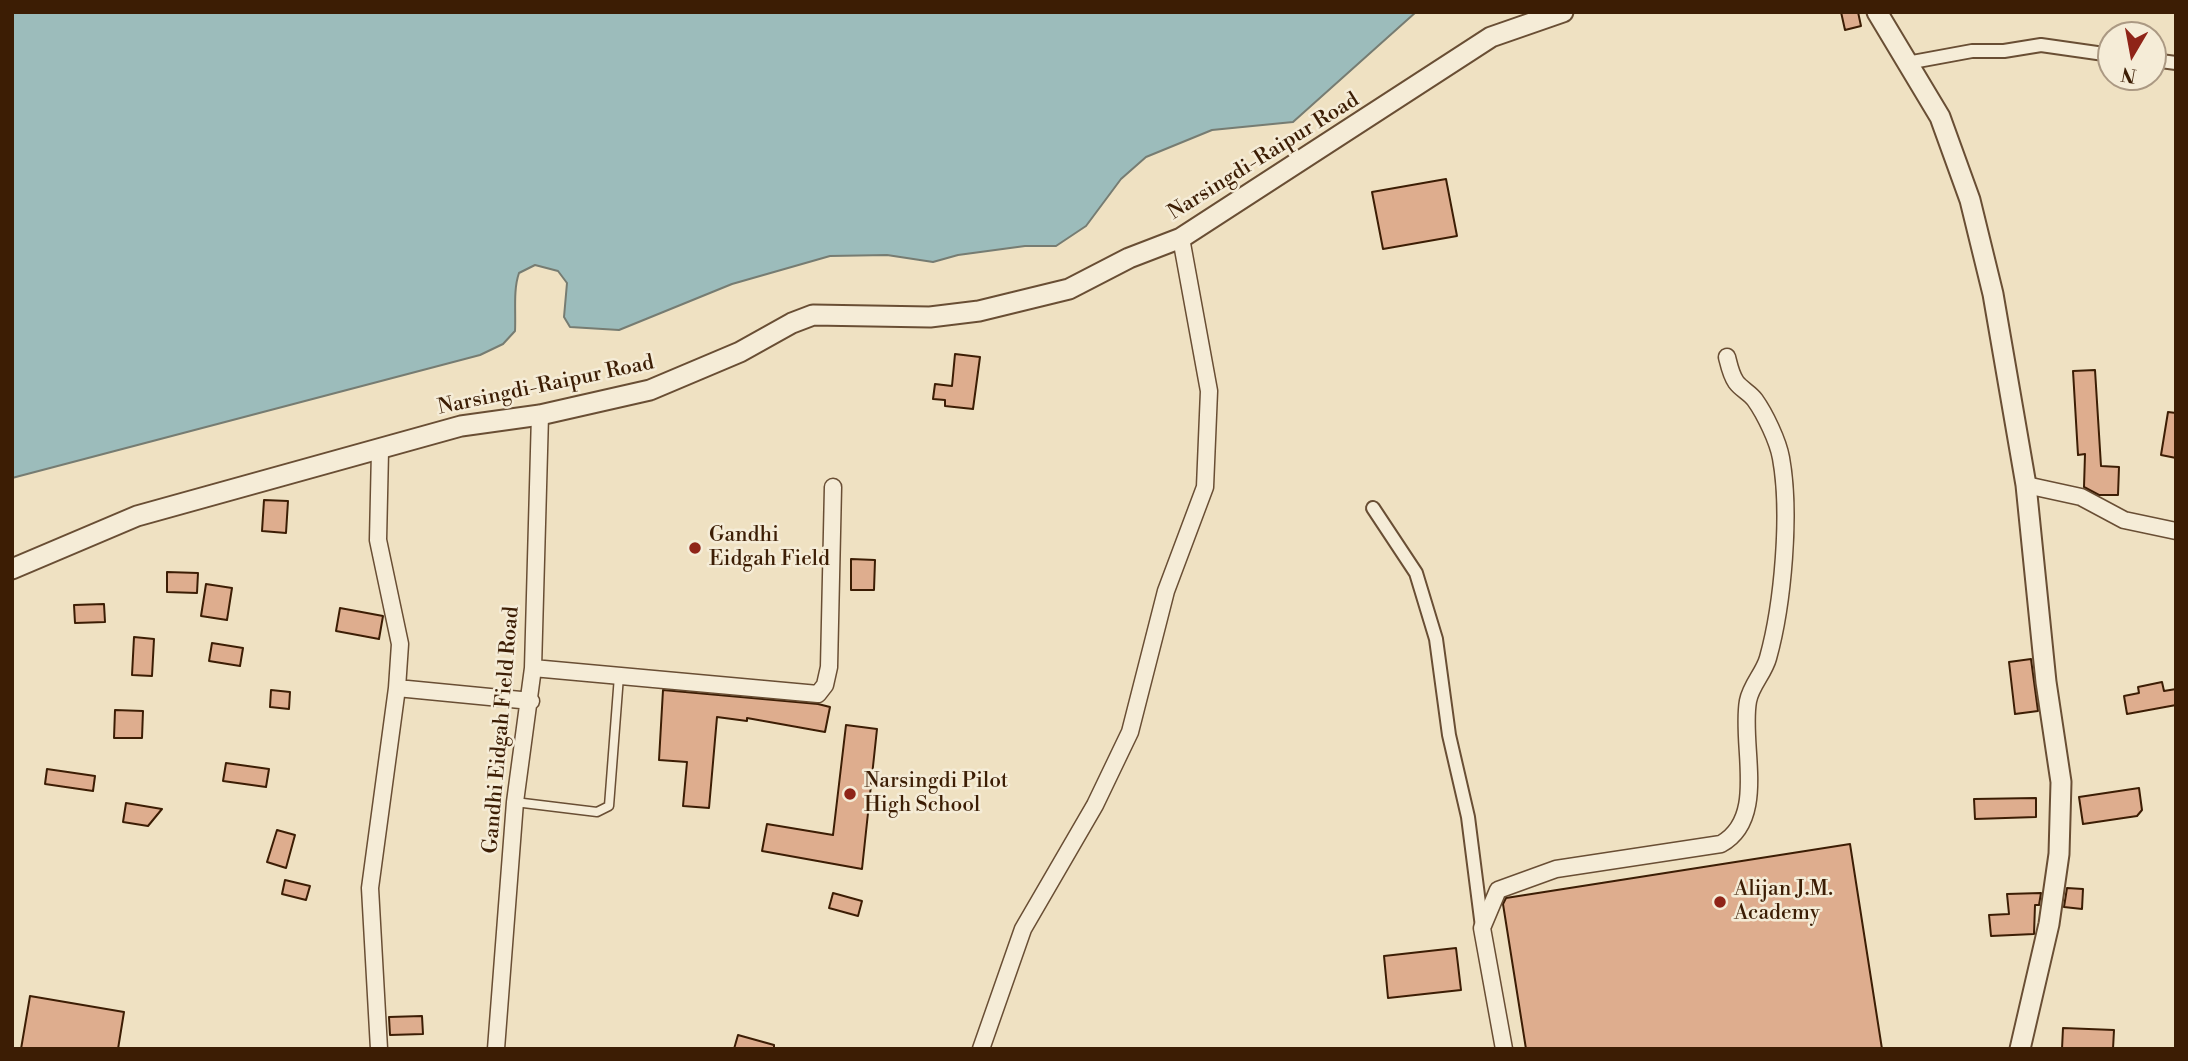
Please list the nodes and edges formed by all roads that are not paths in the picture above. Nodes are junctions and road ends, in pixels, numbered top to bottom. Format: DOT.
graph roads {
  1 [pos="1563,12"];
  2 [pos="1877,12"];
  3 [pos="2097,53"];
  4 [pos="1907,63"];
  5 [pos="1181,238"];
  6 [pos="1727,357"];
  7 [pos="540,415"];
  8 [pos="380,451"];
  9 [pos="2026,485"];
  10 [pos="833,486"];
  11 [pos="1373,508"];
  12 [pos="2176,531"];
  13 [pos="12,569"];
  14 [pos="533,668"];
  15 [pos="619,676"];
  16 [pos="397,688"];
  17 [pos="531,701"];
  18 [pos="515,802"];
  19 [pos="1482,928"];
  20 [pos="379,1049"];
  21 [pos="496,1049"];
  22 [pos="981,1049"];
  23 [pos="1504,1049"];
  24 [pos="2020,1049"];
  1 -- 5 [label="street, Narsingdi-Raipur Road"];
  2 -- 4 [label="street"];
  3 -- 4 [label="street"];
  4 -- 9 [label="street"];
  5 -- 7 [label="street, Narsingdi-Raipur Road"];
  5 -- 22 [label="street"];
  6 -- 19 [label="street"];
  7 -- 8 [label="street, Narsingdi-Raipur Road"];
  7 -- 14 [label="street, Gandhi Eidgah Field Road"];
  8 -- 13 [label="street, Narsingdi-Raipur Road"];
  8 -- 16 [label="street"];
  9 -- 12 [label="street"];
  9 -- 24 [label="street"];
  10 -- 15 [label="street"];
  11 -- 19 [label="street"];
  14 -- 15 [label="street"];
  14 -- 17 [label="street, Gandhi Eidgah Field Road"];
  15 -- 18 [label="lane"];
  16 -- 17 [label="street"];
  16 -- 20 [label="street"];
  17 -- 18 [label="street, Gandhi Eidgah Field Road"];
  18 -- 21 [label="street, Gandhi Eidgah Field Road"];
  19 -- 23 [label="street"];
}
